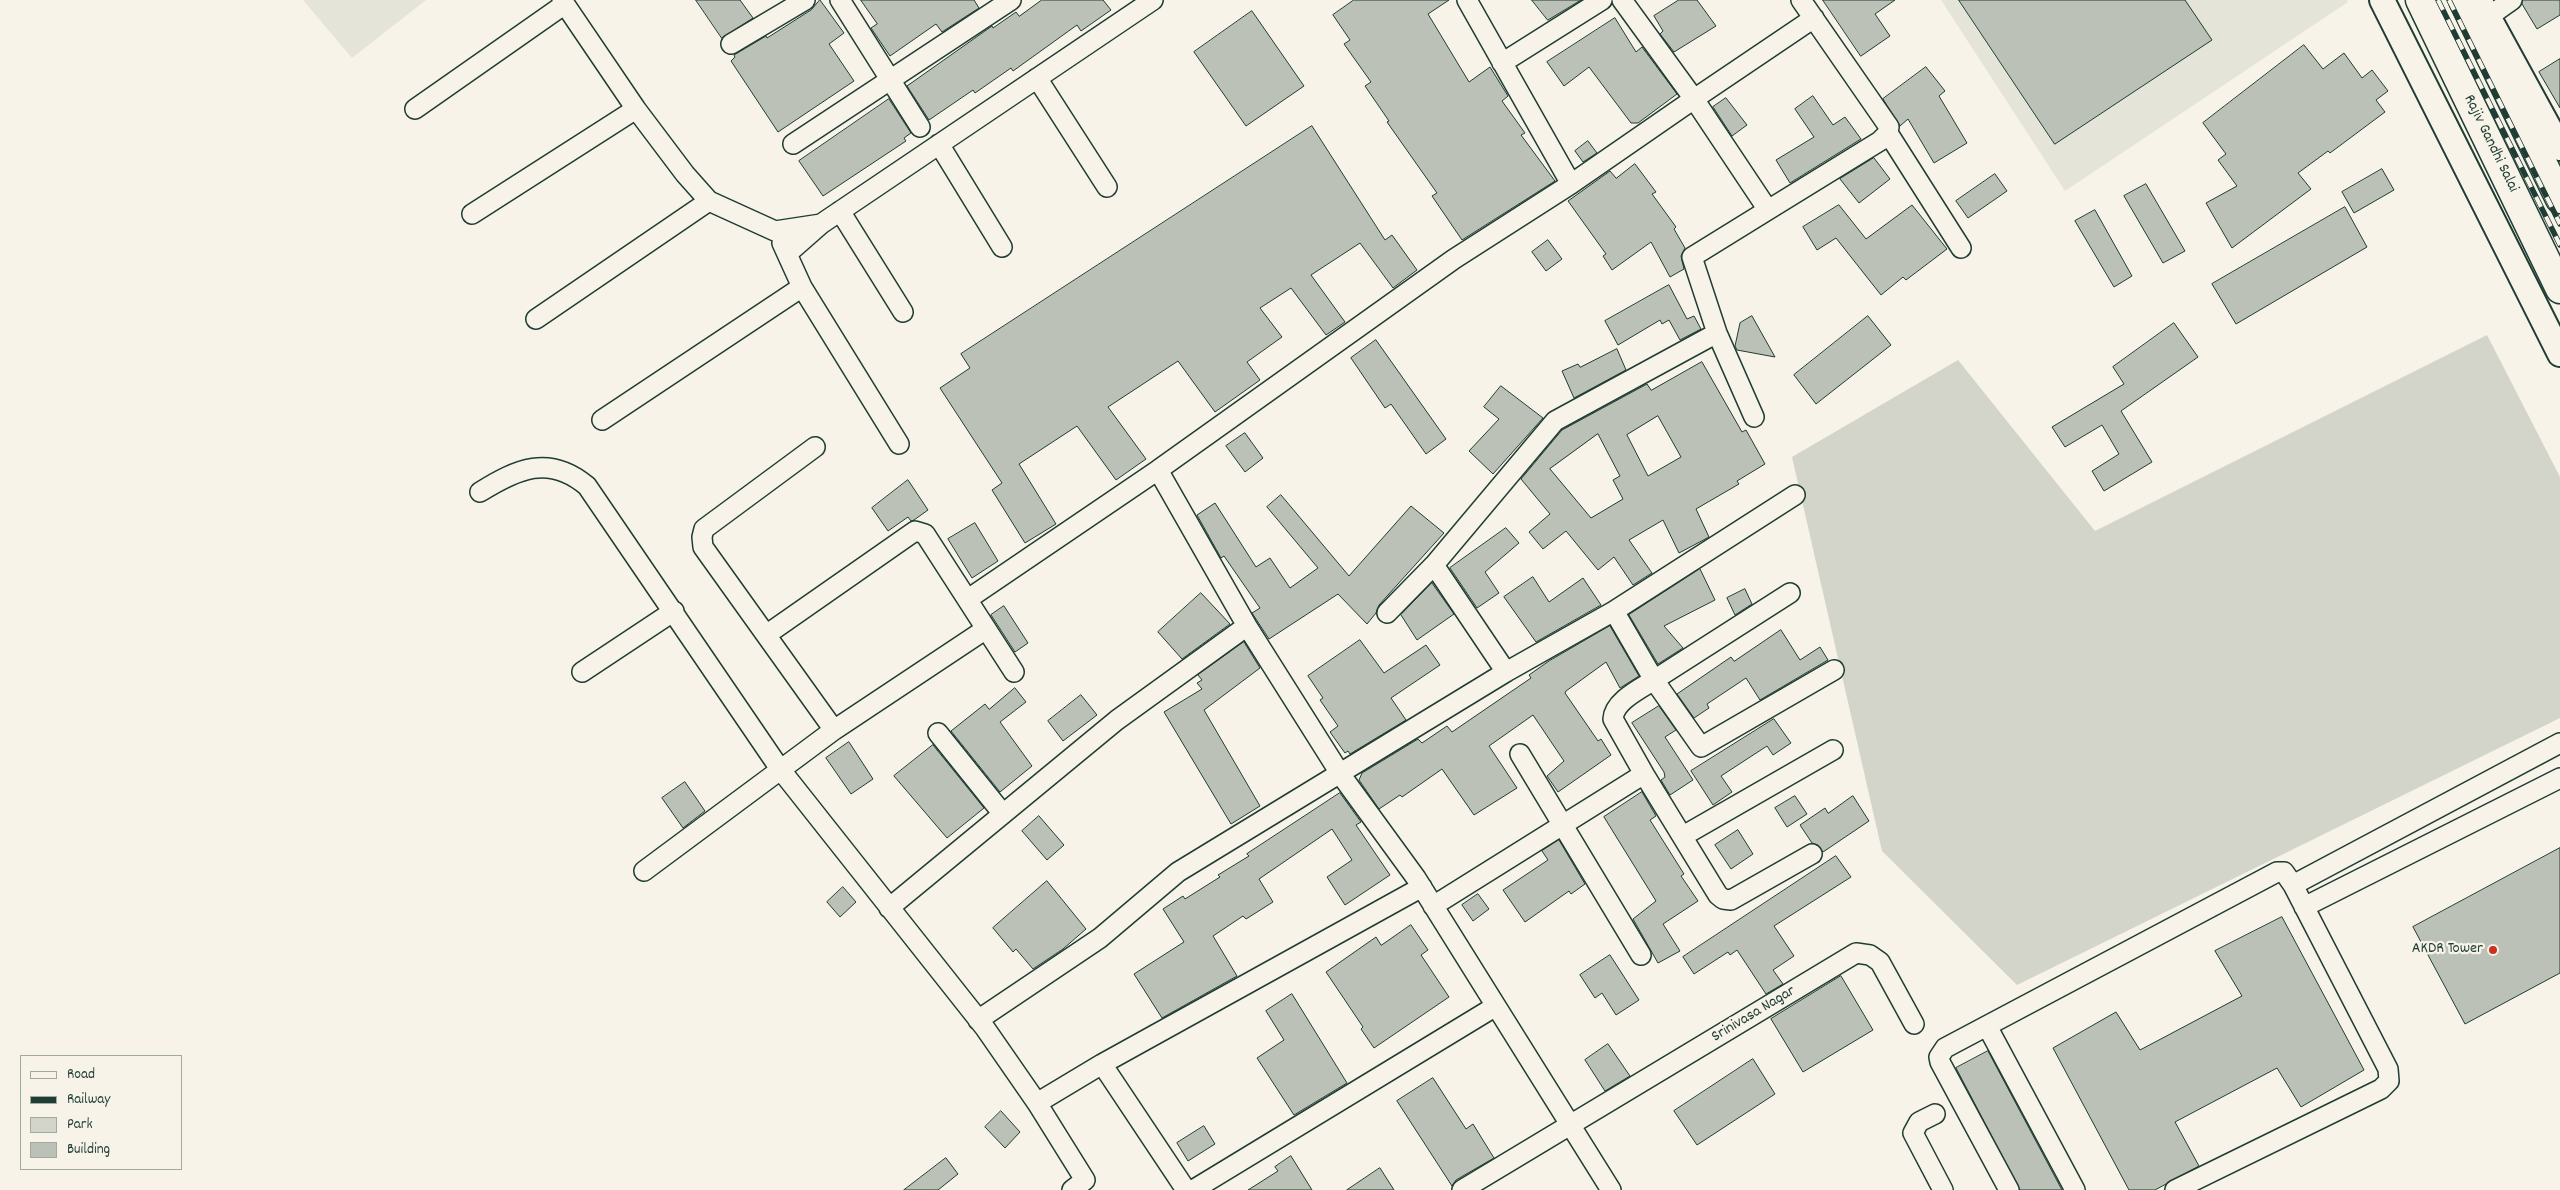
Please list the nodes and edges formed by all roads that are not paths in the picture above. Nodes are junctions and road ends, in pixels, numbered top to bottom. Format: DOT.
graph roads {
  1 [pos="805,0"];
  2 [pos="840,0"];
  3 [pos="1011,0"];
  4 [pos="1153,0"];
  5 [pos="1467,0"];
  6 [pos="1602,0"];
  7 [pos="1622,0"];
  8 [pos="1801,0"];
  9 [pos="2382,0"];
  10 [pos="2420,0"];
  11 [pos="2463,0"];
  12 [pos="2512,0"];
  13 [pos="563,2"];
  14 [pos="2483,8"];
  15 [pos="1814,18"];
  16 [pos="731,44"];
  17 [pos="1502,63"];
  18 [pos="890,78"];
  19 [pos="1038,78"];
  20 [pos="1694,99"];
  21 [pos="415,109"];
  22 [pos="636,109"];
  23 [pos="920,127"];
  24 [pos="1888,133"];
  25 [pos="793,144"];
  26 [pos="939,144"];
  27 [pos="2560,148"];
  28 [pos="1571,184"];
  29 [pos="1107,187"];
  30 [pos="2560,198"];
  31 [pos="709,202"];
  32 [pos="1768,210"];
  33 [pos="840,211"];
  34 [pos="472,214"];
  35 [pos="821,224"];
  36 [pos="775,231"];
  37 [pos="1002,247"];
  38 [pos="1961,248"];
  39 [pos="788,253"];
  40 [pos="802,287"];
  41 [pos="2560,289"];
  42 [pos="903,312"];
  43 [pos="536,320"];
  44 [pos="1717,333"];
  45 [pos="2560,354"];
  46 [pos="1754,417"];
  47 [pos="602,420"];
  48 [pos="899,444"];
  49 [pos="815,447"];
  50 [pos="1158,470"];
  51 [pos="480,492"];
  52 [pos="1795,495"];
  53 [pos="1434,565"];
  54 [pos="1790,593"];
  55 [pos="968,599"];
  56 [pos="674,611"];
  57 [pos="1614,611"];
  58 [pos="1388,613"];
  59 [pos="1247,626"];
  60 [pos="986,629"];
  61 [pos="766,635"];
  62 [pos="1834,670"];
  63 [pos="582,672"];
  64 [pos="1014,672"];
  65 [pos="1506,672"];
  66 [pos="1654,680"];
  67 [pos="834,730"];
  68 [pos="938,733"];
  69 [pos="2560,743"];
  70 [pos="1833,750"];
  71 [pos="1520,754"];
  72 [pos="780,769"];
  73 [pos="1644,774"];
  74 [pos="1341,775"];
  75 [pos="2560,778"];
  76 [pos="1003,814"];
  77 [pos="1564,824"];
  78 [pos="1683,836"];
  79 [pos="1812,854"];
  80 [pos="644,870"];
  81 [pos="2293,885"];
  82 [pos="1422,887"];
  83 [pos="1433,906"];
  84 [pos="2304,907"];
  85 [pos="889,908"];
  86 [pos="1641,955"];
  87 [pos="1496,1006"];
  88 [pos="978,1020"];
  89 [pos="1914,1024"];
  90 [pos="1987,1026"];
  91 [pos="1102,1064"];
  92 [pos="1037,1103"];
  93 [pos="1935,1114"];
  94 [pos="1570,1126"];
  95 [pos="1083,1187"];
  96 [pos="1186,1190"];
  97 [pos="1193,1190"];
  98 [pos="1462,1190"];
  99 [pos="1611,1190"];
  100 [pos="1943,1190"];
  101 [pos="2009,1190"];
  102 [pos="2076,1190"];
  103 [pos="2175,1190"];
  1 -- 16 [label="street"];
  2 -- 18 [label="street"];
  3 -- 18 [label="street"];
  4 -- 19 [label="street"];
  5 -- 17 [label="street"];
  6 -- 17 [label="street"];
  7 -- 20 [label="street"];
  8 -- 15 [label="street"];
  9 -- 45 [label="street"];
  10 -- 41 [label="main road, Rajiv Gandhi Salai"];
  11 -- 30 [label="main road"];
  12 -- 14 [label="street"];
  13 -- 21 [label="street"];
  13 -- 22 [label="street"];
  14 -- 27 [label="street"];
  15 -- 20 [label="street"];
  15 -- 24 [label="street"];
  17 -- 28 [label="street"];
  18 -- 23 [label="street"];
  18 -- 25 [label="street"];
  19 -- 26 [label="street"];
  19 -- 29 [label="street"];
  20 -- 28 [label="street"];
  20 -- 32 [label="street"];
  22 -- 31 [label="street"];
  22 -- 34 [label="street"];
  24 -- 32 [label="street"];
  24 -- 38 [label="street"];
  26 -- 33 [label="street"];
  26 -- 37 [label="street"];
  28 -- 50 [label="street"];
  31 -- 36 [label="street"];
  31 -- 43 [label="street"];
  32 -- 44 [label="street"];
  33 -- 35 [label="street"];
  33 -- 42 [label="street"];
  35 -- 36 [label="street"];
  35 -- 39 [label="street"];
  36 -- 39 [label="street"];
  39 -- 40 [label="street"];
  40 -- 47 [label="street"];
  40 -- 48 [label="street"];
  44 -- 46 [label="street"];
  44 -- 53 [label="street"];
  49 -- 61 [label="street"];
  50 -- 55 [label="street"];
  50 -- 59 [label="street"];
  51 -- 56 [label="street"];
  52 -- 57 [label="street"];
  53 -- 58 [label="street"];
  53 -- 65 [label="street"];
  54 -- 66 [label="street"];
  55 -- 60 [label="street"];
  55 -- 61 [label="street"];
  56 -- 63 [label="street"];
  56 -- 72 [label="street"];
  57 -- 65 [label="street"];
  57 -- 66 [label="street"];
  59 -- 74 [label="street"];
  59 -- 76 [label="street"];
  60 -- 64 [label="street"];
  60 -- 67 [label="street"];
  61 -- 67 [label="street"];
  62 -- 66 [label="street"];
  65 -- 74 [label="street"];
  66 -- 73 [label="street"];
  67 -- 72 [label="street"];
  68 -- 76 [label="street"];
  69 -- 81 [label="street"];
  70 -- 78 [label="street"];
  71 -- 77 [label="street"];
  72 -- 80 [label="street"];
  72 -- 85 [label="street"];
  73 -- 77 [label="street"];
  73 -- 78 [label="street"];
  74 -- 82 [label="street"];
  74 -- 88 [label="street"];
  75 -- 84 [label="street"];
  76 -- 85 [label="street"];
  77 -- 83 [label="street"];
  77 -- 86 [label="street"];
  78 -- 79 [label="street"];
  81 -- 84 [label="street"];
  81 -- 90 [label="street"];
  82 -- 83 [label="street"];
  82 -- 91 [label="street"];
  83 -- 87 [label="street"];
  84 -- 103 [label="street"];
  85 -- 88 [label="street"];
  87 -- 94 [label="street"];
  87 -- 97 [label="street"];
  88 -- 92 [label="street"];
  89 -- 94 [label="street, Srinivasa Nagar"];
  90 -- 101 [label="street"];
  90 -- 102 [label="street"];
  91 -- 92 [label="street"];
  91 -- 96 [label="street"];
  92 -- 95 [label="street"];
  93 -- 100 [label="street"];
  94 -- 98 [label="street"];
  94 -- 99 [label="street"];
}
